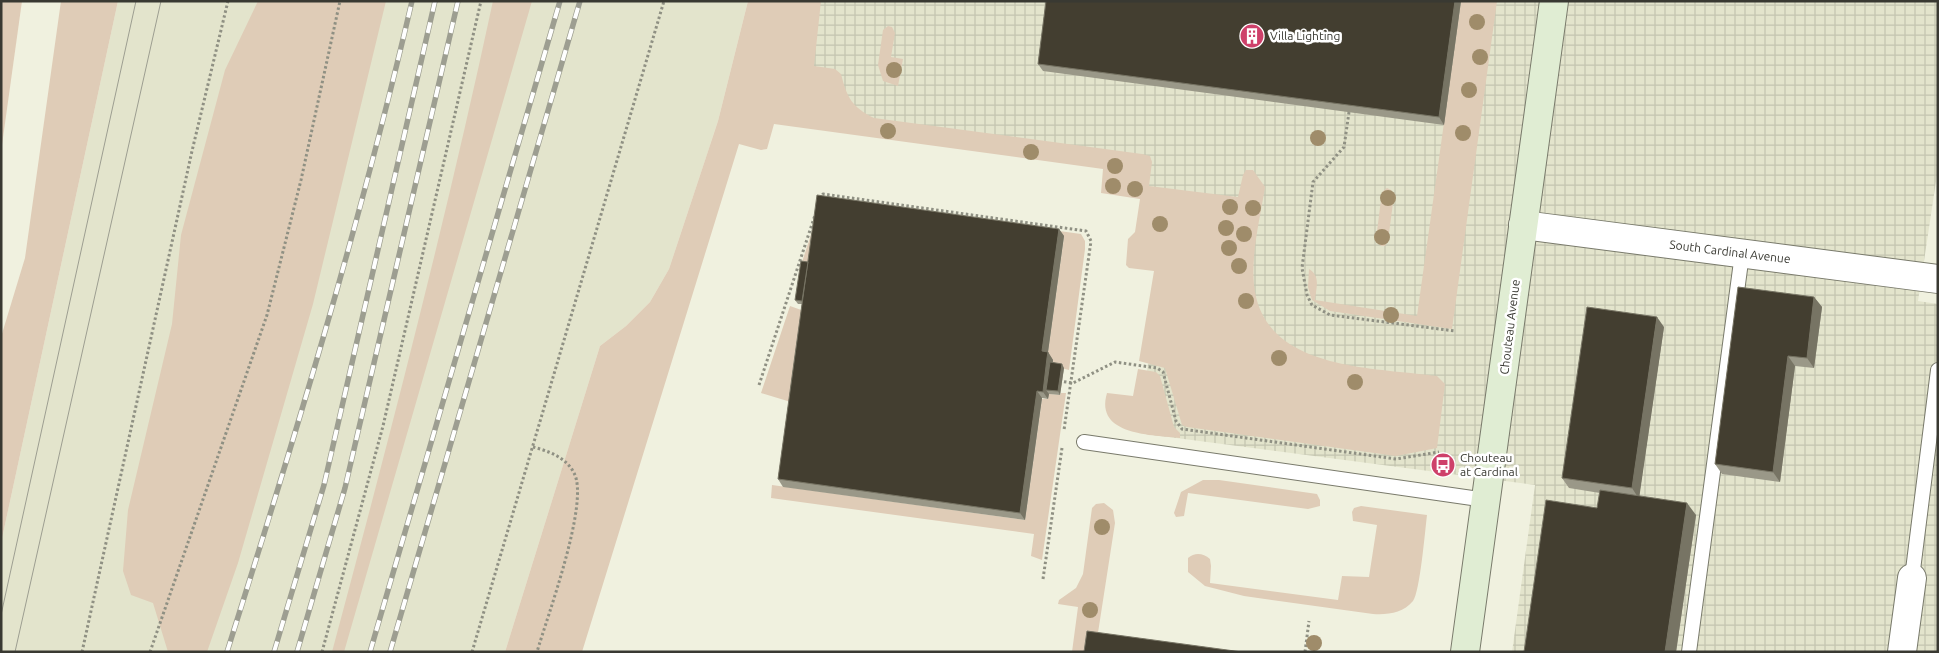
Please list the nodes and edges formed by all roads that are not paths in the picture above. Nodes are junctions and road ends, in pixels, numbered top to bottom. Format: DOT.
graph roads {
  1 [pos="1554,1"];
  2 [pos="1523,225"];
  3 [pos="1742,254"];
  4 [pos="1938,279"];
  5 [pos="1938,370"];
  6 [pos="1084,442"];
  7 [pos="1486,500"];
  8 [pos="1912,578"];
  9 [pos="1465,652"];
  10 [pos="1688,652"];
  11 [pos="1902,652"];
  1 -- 2 [label="main road, Chouteau Avenue"];
  2 -- 3 [label="street, South Cardinal Avenue"];
  2 -- 7 [label="main road, Chouteau Avenue"];
  3 -- 4 [label="street, South Cardinal Avenue"];
  3 -- 10 [label="lane"];
  5 -- 8 [label="lane"];
  6 -- 7 [label="lane"];
  7 -- 9 [label="main road, Chouteau Avenue"];
  8 -- 11 [label="street"];
}
